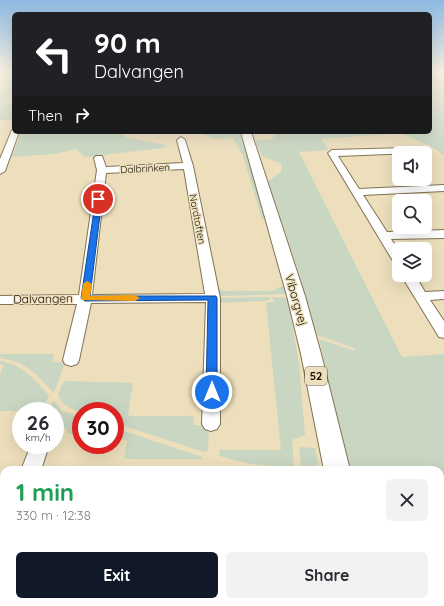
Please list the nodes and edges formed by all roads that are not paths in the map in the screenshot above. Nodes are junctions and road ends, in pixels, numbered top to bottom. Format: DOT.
graph roads {
  1 [pos="14,134"];
  2 [pos="247,134"];
  3 [pos="181,140"];
  4 [pos="392,151"];
  5 [pos="99,158"];
  6 [pos="188,166"];
  7 [pos="102,170"];
  8 [pos="0,171"];
  9 [pos="444,188"];
  10 [pos="356,192"];
  11 [pos="444,234"];
  12 [pos="383,236"];
  13 [pos="392,250"];
  14 [pos="412,282"];
  15 [pos="444,295"];
  16 [pos="421,296"];
  17 [pos="85,298"];
  18 [pos="213,298"];
  19 [pos="0,300"];
  20 [pos="444,333"];
  21 [pos="70,360"];
  22 [pos="211,424"];
  23 [pos="37,454"];
  24 [pos="32,466"];
  25 [pos="336,466"];
  1 -- 8 [label="street"];
  2 -- 25 [label="main road, Viborgvej / 52"];
  3 -- 6 [label="street, Nordtoften"];
  4 -- 10 [label="street"];
  5 -- 7 [label="street"];
  6 -- 7 [label="street, Dalbrinken"];
  6 -- 18 [label="street, Nordtoften"];
  7 -- 17 [label="street"];
  9 -- 10 [label="street"];
  10 -- 12 [label="street"];
  11 -- 12 [label="street"];
  12 -- 13 [label="street"];
  14 -- 16 [label="street"];
  15 -- 16 [label="street"];
  16 -- 20 [label="street"];
  17 -- 18 [label="street, Dalvangen"];
  17 -- 19 [label="street, Dalvangen"];
  17 -- 21 [label="street, Dalvangen"];
  18 -- 22 [label="street"];
  23 -- 24 [label="street"];
}
